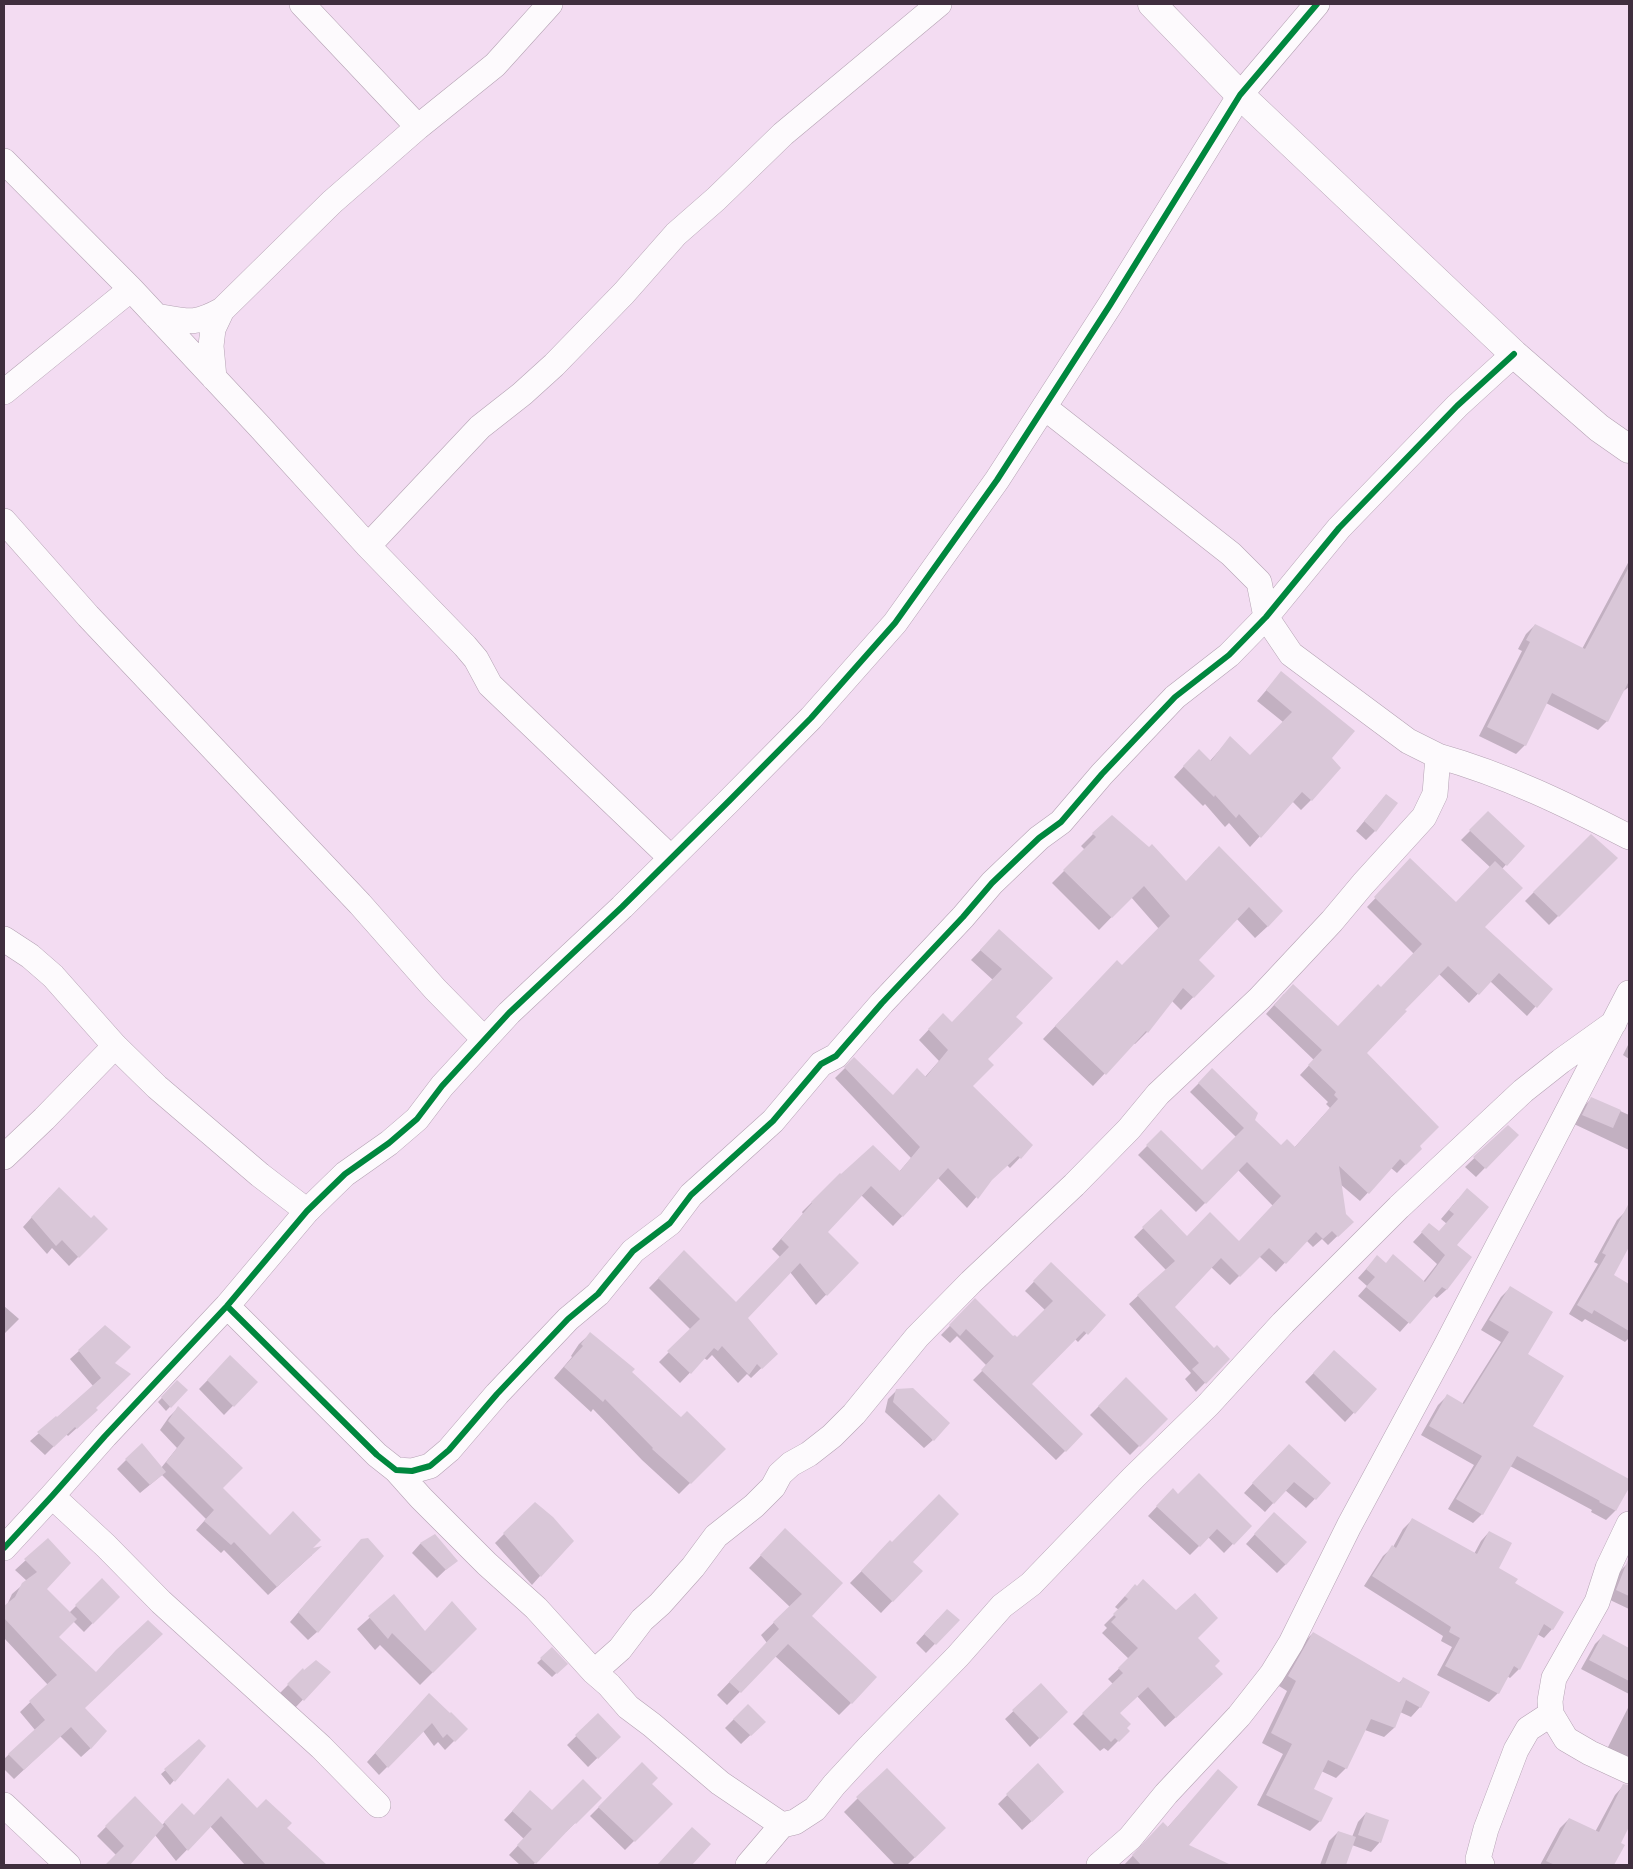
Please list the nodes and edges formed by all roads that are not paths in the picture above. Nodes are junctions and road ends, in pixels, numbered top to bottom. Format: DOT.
graph roads {
  1 [pos="302,4"];
  2 [pos="550,4"];
  3 [pos="939,4"];
  4 [pos="1152,4"];
  5 [pos="1317,4"];
  6 [pos="1240,95"];
  7 [pos="418,127"];
  8 [pos="4,160"];
  9 [pos="131,289"];
  10 [pos="222,310"];
  11 [pos="156,316"];
  12 [pos="1514,354"];
  13 [pos="214,378"];
  14 [pos="4,392"];
  15 [pos="1044,407"];
  16 [pos="1629,449"];
  17 [pos="4,521"];
  18 [pos="368,546"];
  19 [pos="1266,617"];
  20 [pos="1438,756"];
  21 [pos="1629,837"];
  22 [pos="671,858"];
  23 [pos="4,939"];
  24 [pos="1629,993"];
  25 [pos="1614,1022"];
  26 [pos="484,1040"];
  27 [pos="115,1046"];
  28 [pos="4,1157"];
  29 [pos="307,1212"];
  30 [pos="227,1306"];
  31 [pos="396,1470"];
  32 [pos="52,1496"];
  33 [pos="1629,1524"];
  34 [pos="4,1548"];
  35 [pos="594,1672"];
  36 [pos="1551,1714"];
  37 [pos="1629,1771"];
  38 [pos="4,1805"];
  39 [pos="378,1805"];
  40 [pos="782,1825"];
  41 [pos="68,1865"];
  42 [pos="748,1865"];
  43 [pos="1099,1865"];
  44 [pos="1482,1865"];
  1 -- 7 [label="street"];
  2 -- 7 [label="street"];
  3 -- 18 [label="street"];
  4 -- 6 [label="street"];
  5 -- 6 [label="street"];
  6 -- 12 [label="street"];
  6 -- 15 [label="street"];
  7 -- 10 [label="street"];
  8 -- 9 [label="street"];
  9 -- 11 [label="street"];
  9 -- 14 [label="street"];
  10 -- 11 [label="street"];
  10 -- 13 [label="street"];
  11 -- 13 [label="street"];
  12 -- 16 [label="street"];
  12 -- 19 [label="street"];
  13 -- 18 [label="street"];
  15 -- 19 [label="street"];
  15 -- 22 [label="street"];
  17 -- 26 [label="street"];
  18 -- 22 [label="street"];
  19 -- 20 [label="street"];
  19 -- 31 [label="street"];
  20 -- 21 [label="street"];
  20 -- 35 [label="street"];
  22 -- 26 [label="street"];
  23 -- 27 [label="street"];
  24 -- 25 [label="street"];
  25 -- 40 [label="street"];
  25 -- 43 [label="street"];
  26 -- 29 [label="street"];
  27 -- 28 [label="street"];
  27 -- 29 [label="street"];
  29 -- 30 [label="street"];
  30 -- 31 [label="street"];
  30 -- 32 [label="street"];
  31 -- 35 [label="street"];
  32 -- 34 [label="street"];
  32 -- 39 [label="street"];
  33 -- 36 [label="street"];
  35 -- 40 [label="street"];
  36 -- 37 [label="street"];
  36 -- 44 [label="street"];
  38 -- 41 [label="street"];
  40 -- 42 [label="street"];
}
